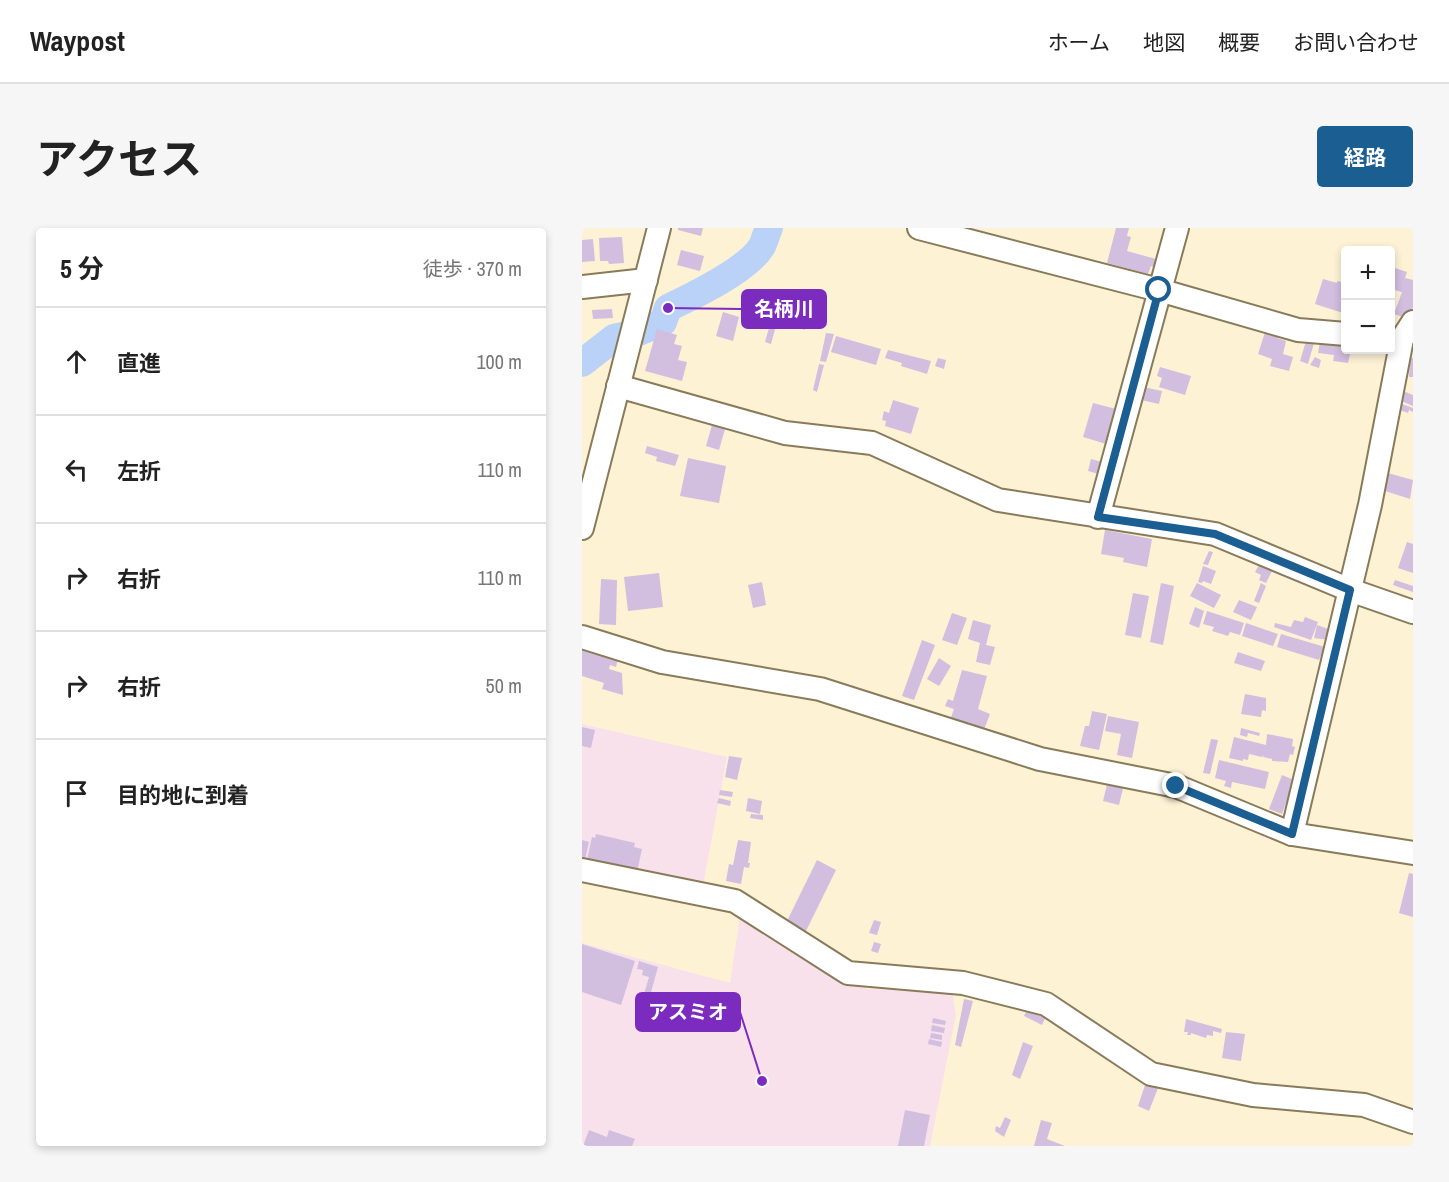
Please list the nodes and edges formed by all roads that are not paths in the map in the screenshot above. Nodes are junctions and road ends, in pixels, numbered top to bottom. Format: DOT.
graph roads {
  1 [pos="660,228"];
  2 [pos="919,228"];
  3 [pos="1177,228"];
  4 [pos="646,280"];
  5 [pos="582,287"];
  6 [pos="1159,290"];
  7 [pos="1341,334"];
  8 [pos="1405,334"];
  9 [pos="620,379"];
  10 [pos="1098,517"];
  11 [pos="582,528"];
  12 [pos="1350,590"];
  13 [pos="1413,612"];
  14 [pos="582,637"];
  15 [pos="1292,834"];
  16 [pos="1413,853"];
  17 [pos="582,870"];
  18 [pos="1413,1122"];
  1 -- 4 [label="street"];
  2 -- 6 [label="street"];
  3 -- 6 [label="street"];
  4 -- 5 [label="street"];
  4 -- 9 [label="street"];
  6 -- 7 [label="street"];
  6 -- 10 [label="street"];
  8 -- 12 [label="street"];
  9 -- 10 [label="street"];
  9 -- 11 [label="street"];
  10 -- 12 [label="street"];
  12 -- 13 [label="street"];
  12 -- 15 [label="street"];
  14 -- 15 [label="street"];
  15 -- 16 [label="street"];
  17 -- 18 [label="street"];
}
